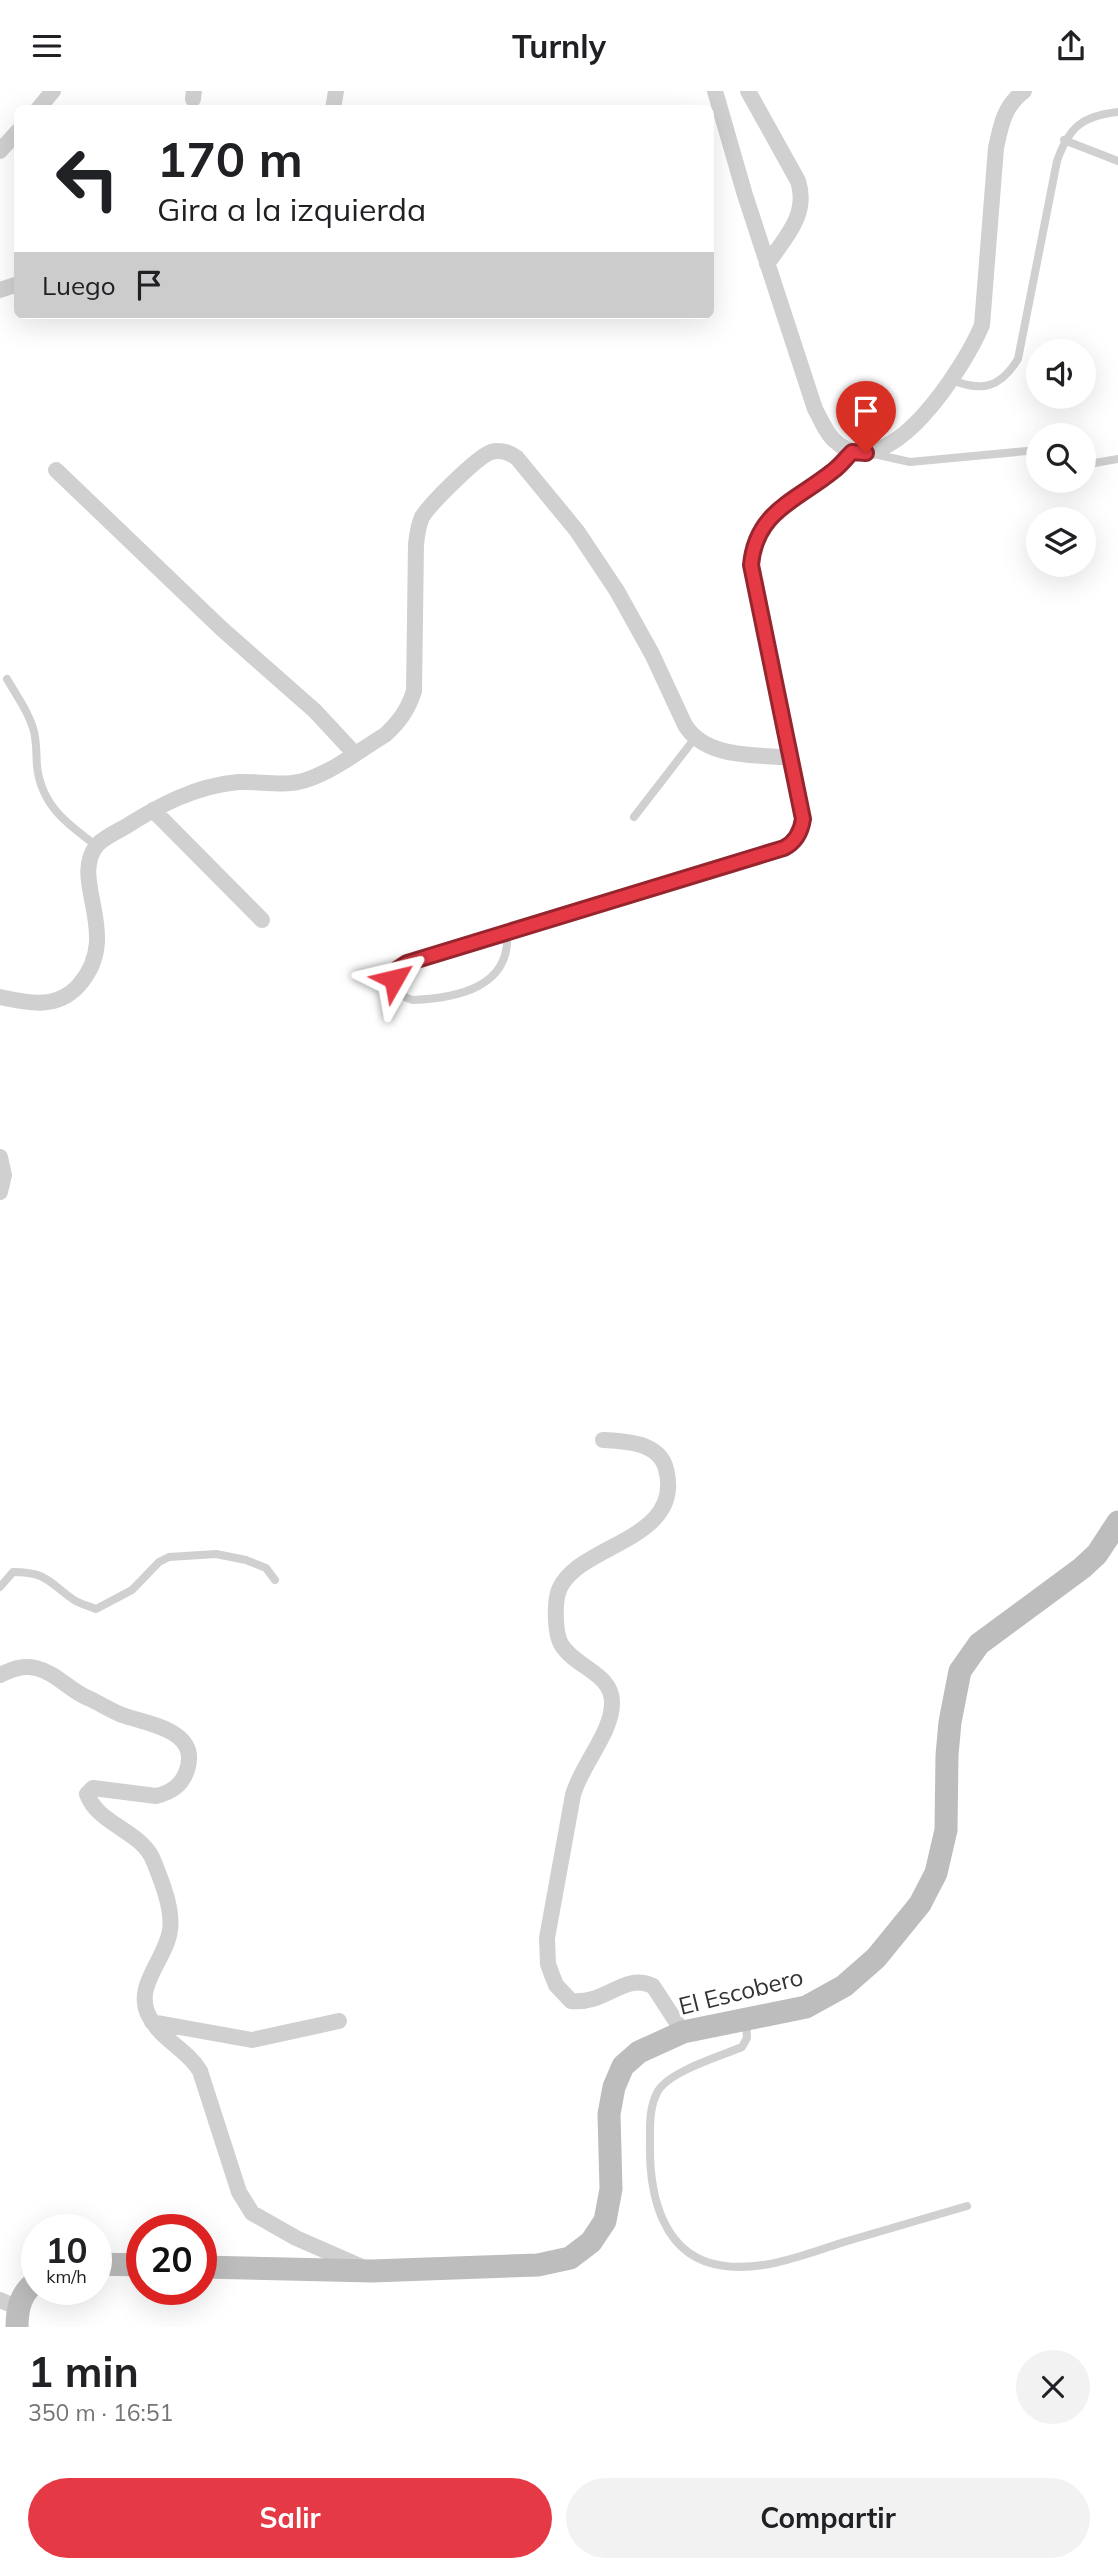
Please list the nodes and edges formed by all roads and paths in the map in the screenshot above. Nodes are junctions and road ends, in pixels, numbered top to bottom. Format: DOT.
graph roads {
  1 [pos="53,91"];
  2 [pos="715,91"];
  3 [pos="748,91"];
  4 [pos="1024,91"];
  5 [pos="41,105"];
  6 [pos="1118,112"];
  7 [pos="14,135"];
  8 [pos="1064,140"];
  9 [pos="0,151"];
  10 [pos="1118,161"];
  11 [pos="768,264"];
  12 [pos="952,380"];
  13 [pos="1026,451"];
  14 [pos="859,452"];
  15 [pos="1118,459"];
  16 [pos="1096,463"];
  17 [pos="56,470"];
  18 [pos="7,679"];
  19 [pos="695,738"];
  20 [pos="354,753"];
  21 [pos="790,758"];
  22 [pos="153,810"];
  23 [pos="634,817"];
  24 [pos="97,846"];
  25 [pos="262,920"];
  26 [pos="507,933"];
  27 [pos="0,997"];
  28 [pos="0,1157"];
  29 [pos="0,1192"];
  30 [pos="603,1440"];
  31 [pos="1118,1522"];
  32 [pos="275,1580"];
  33 [pos="0,1587"];
  34 [pos="0,1675"];
  35 [pos="745,2017"];
  36 [pos="339,2021"];
  37 [pos="152,2022"];
  38 [pos="683,2032"];
  39 [pos="967,2206"];
  40 [pos="217,2267"];
  41 [pos="372,2271"];
  1 -- 5 [label="street"];
  2 -- 11 [label="street"];
  3 -- 11 [label="street"];
  4 -- 12 [label="street"];
  6 -- 8 [label="lane"];
  7 -- 9 [label="street"];
  8 -- 10 [label="lane"];
  8 -- 12 [label="lane"];
  11 -- 14 [label="street"];
  12 -- 14 [label="street"];
  13 -- 14 [label="lane"];
  14 -- 21 [label="street"];
  15 -- 16 [label="lane"];
  17 -- 20 [label="street"];
  18 -- 24 [label="lane"];
  19 -- 20 [label="street"];
  19 -- 21 [label="street"];
  19 -- 23 [label="lane"];
  20 -- 22 [label="street"];
  21 -- 26 [label="lane"];
  22 -- 24 [label="street"];
  22 -- 25 [label="street"];
  24 -- 27 [label="street"];
  26 -- 26 [label="lane"];
  28 -- 29 [label="street"];
  30 -- 38 [label="street"];
  31 -- 35 [label="main road, El Escobero"];
  32 -- 33 [label="lane"];
  34 -- 37 [label="street"];
  35 -- 38 [label="main road, El Escobero"];
  35 -- 39 [label="lane"];
  36 -- 37 [label="street"];
  37 -- 41 [label="street"];
  38 -- 41 [label="main road, El Escobero"];
  40 -- 41 [label="main road, El Escobero"];
}
